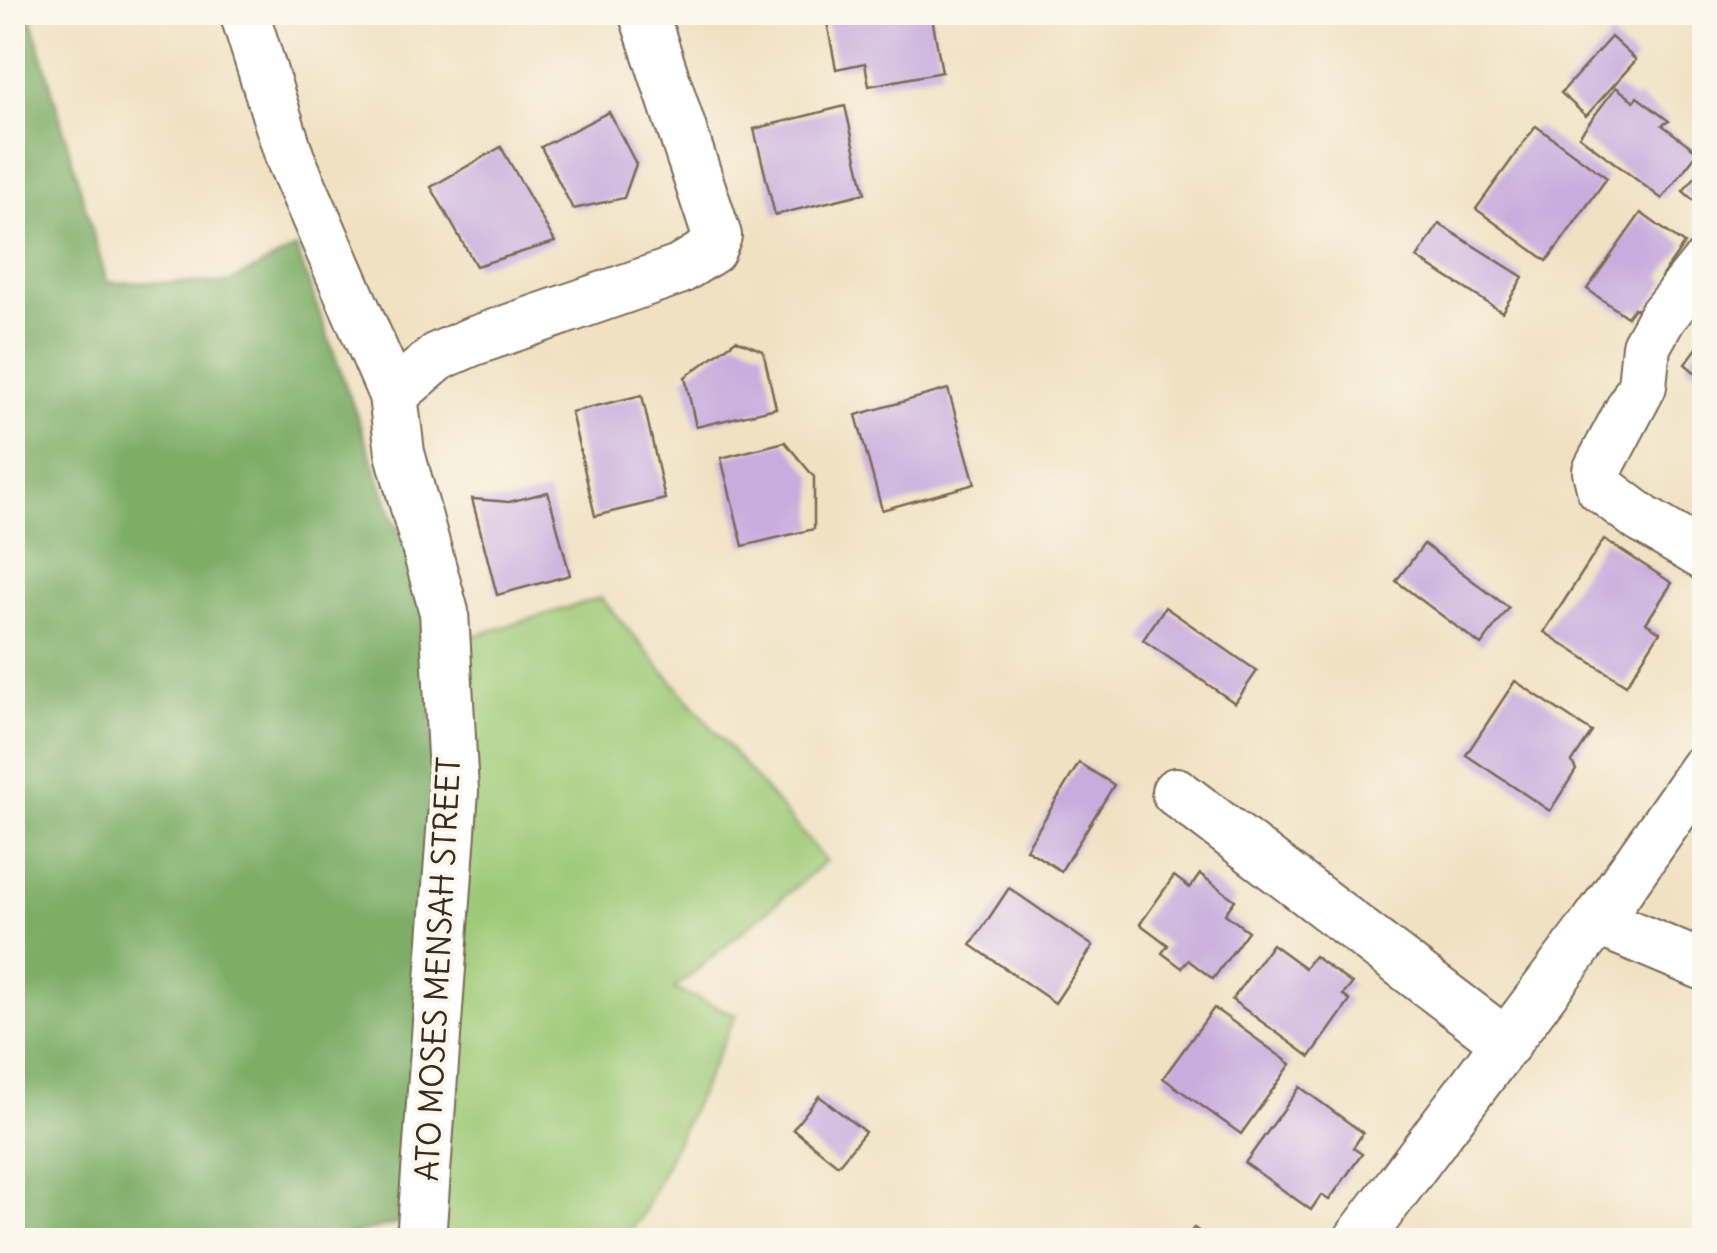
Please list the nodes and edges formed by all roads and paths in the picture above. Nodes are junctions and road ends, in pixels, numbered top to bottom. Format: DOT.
graph roads {
  1 [pos="244,12"];
  2 [pos="643,12"];
  3 [pos="1704,265"];
  4 [pos="393,396"];
  5 [pos="1704,556"];
  6 [pos="1704,768"];
  7 [pos="1176,792"];
  8 [pos="1598,921"];
  9 [pos="1704,966"];
  10 [pos="1507,1043"];
  11 [pos="421,1240"];
  12 [pos="1358,1240"];
  1 -- 4 [label="street, ATO MOSES MENSAH STREET"];
  2 -- 4 [label="street"];
  3 -- 5 [label="street"];
  4 -- 11 [label="street, ATO MOSES MENSAH STREET"];
  6 -- 8 [label="street"];
  7 -- 10 [label="street"];
  8 -- 9 [label="street"];
  8 -- 10 [label="street"];
  10 -- 12 [label="street"];
}
